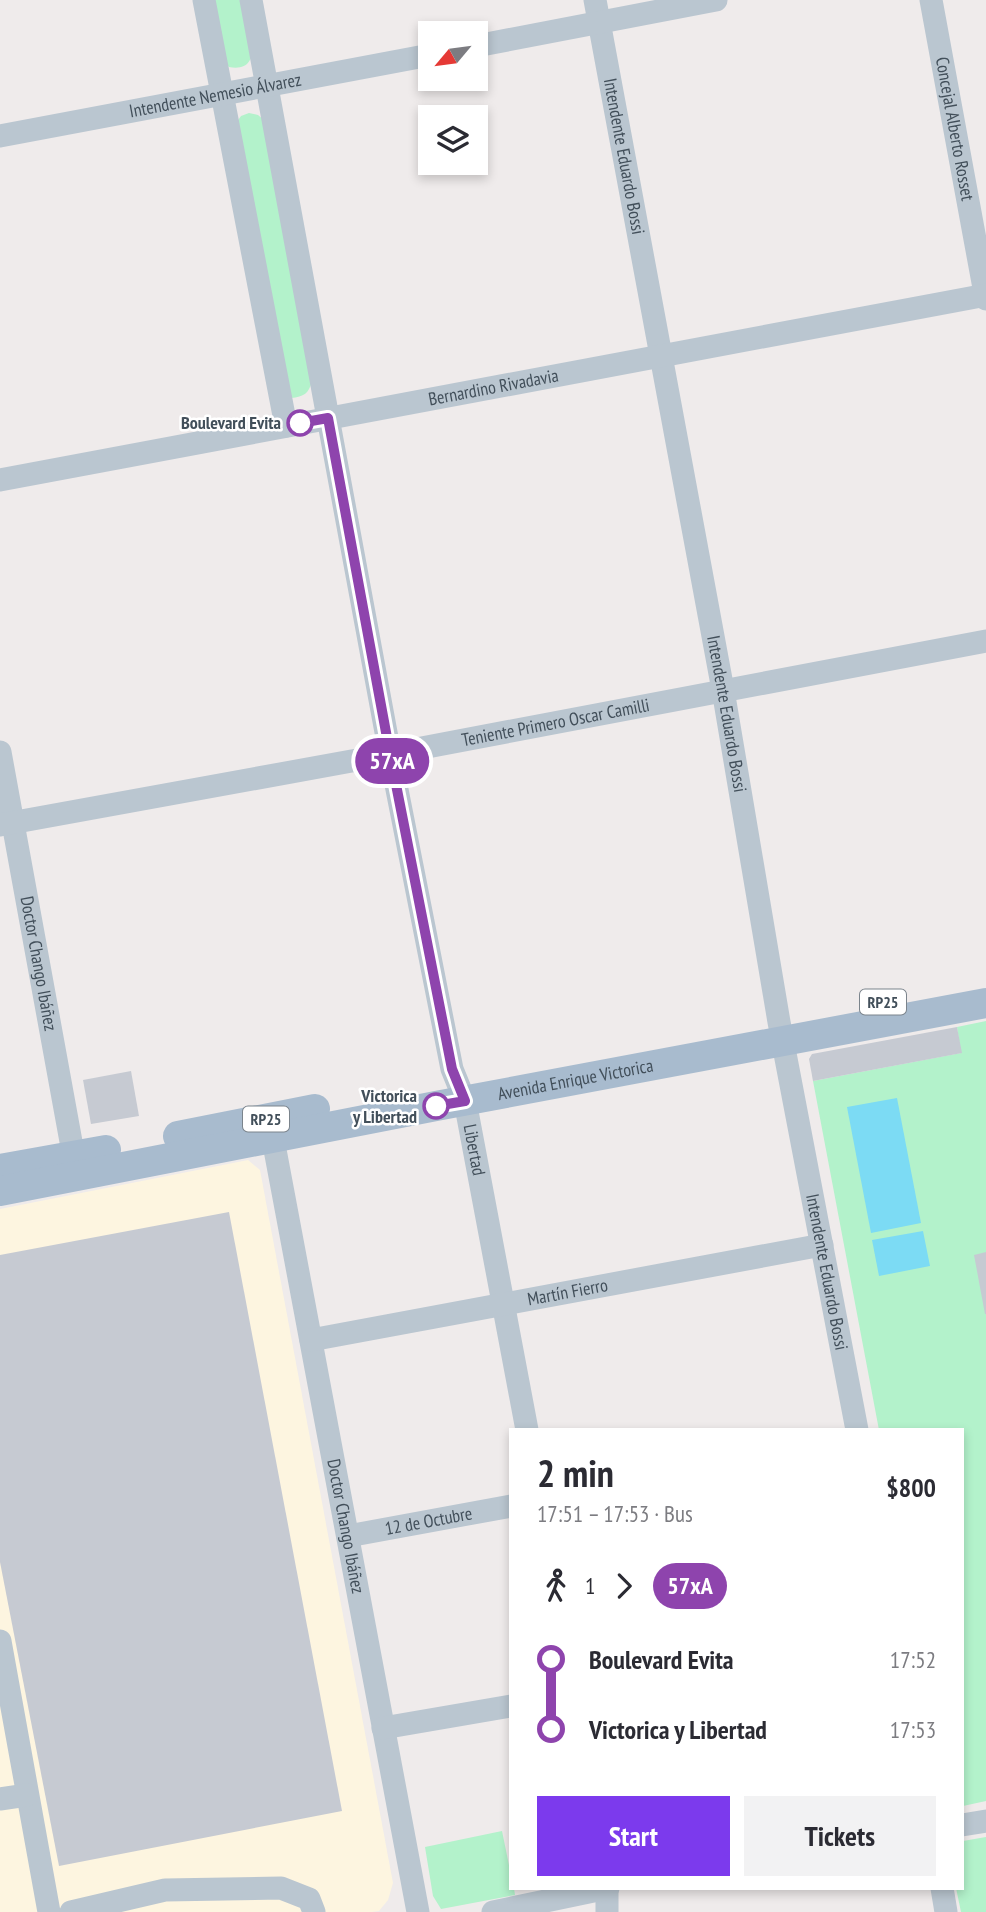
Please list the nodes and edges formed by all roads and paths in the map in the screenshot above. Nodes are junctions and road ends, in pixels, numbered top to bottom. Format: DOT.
graph roads {
  1 [pos="204,0"];
  2 [pos="251,0"];
  3 [pos="716,0"];
  4 [pos="931,0"];
  5 [pos="597,11"];
  6 [pos="488,43"];
  7 [pos="418,57"];
  8 [pos="267,86"];
  9 [pos="222,95"];
  10 [pos="0,136"];
  11 [pos="986,297"];
  12 [pos="661,356"];
  13 [pos="328,418"];
  14 [pos="286,426"];
  15 [pos="0,480"];
  16 [pos="986,641"];
  17 [pos="723,690"];
  18 [pos="0,752"];
  19 [pos="390,754"];
  20 [pos="6,823"];
  21 [pos="986,982"];
  22 [pos="986,1003"];
  23 [pos="782,1032"];
  24 [pos="461,1091"];
  25 [pos="273,1139"];
  26 [pos="76,1166"];
  27 [pos="0,1169"];
  28 [pos="0,1191"];
  29 [pos="822,1245"];
  30 [pos="503,1304"];
  31 [pos="311,1340"];
  32 [pos="527,1428"];
  33 [pos="857,1428"];
  34 [pos="509,1506"];
  35 [pos="348,1536"];
  36 [pos="0,1641"];
  37 [pos="509,1706"];
  38 [pos="383,1728"];
  39 [pos="27,1795"];
  40 [pos="0,1799"];
  41 [pos="986,1821"];
  42 [pos="964,1825"];
  43 [pos="598,1890"];
  44 [pos="607,1890"];
  45 [pos="942,1890"];
  46 [pos="49,1912"];
  47 [pos="71,1912"];
  48 [pos="314,1912"];
  49 [pos="418,1912"];
  50 [pos="493,1912"];
  51 [pos="607,1912"];
  52 [pos="946,1912"];
  1 -- 9 [label="street"];
  2 -- 8 [label="street"];
  3 -- 5 [label="street"];
  4 -- 11 [label="street, Concejal Alberto Rosset"];
  5 -- 6 [label="street"];
  5 -- 12 [label="street, Intendente Eduardo Bossi"];
  7 -- 8 [label="street, Intendente Nemesio Álvarez"];
  8 -- 9 [label="street, Intendente Nemesio Álvarez"];
  8 -- 13 [label="street"];
  9 -- 10 [label="street, Intendente Nemesio Álvarez"];
  9 -- 14 [label="street"];
  11 -- 12 [label="street, Bernardino Rivadavia"];
  12 -- 13 [label="street, Bernardino Rivadavia"];
  12 -- 17 [label="street, Intendente Eduardo Bossi"];
  13 -- 14 [label="street, Bernardino Rivadavia"];
  13 -- 19 [label="street, Libertad"];
  14 -- 15 [label="street, Bernardino Rivadavia"];
  16 -- 17 [label="street, Teniente Primero Oscar Camilli"];
  17 -- 19 [label="street, Teniente Primero Oscar Camilli"];
  17 -- 23 [label="street, Intendente Eduardo Bossi"];
  18 -- 20 [label="street, Doctor Chango Ibáñez"];
  19 -- 20 [label="street, Teniente Primero Oscar Camilli"];
  19 -- 24 [label="street, Libertad"];
  20 -- 26 [label="street, Doctor Chango Ibáñez"];
  21 -- 23 [label="main road, Avenida Enrique Victorica / RP25"];
  22 -- 23 [label="main road, Avenida Enrique Victorica / RP25"];
  23 -- 24 [label="main road, Avenida Enrique Victorica / RP25"];
  23 -- 29 [label="street, Intendente Eduardo Bossi"];
  24 -- 25 [label="main road, Avenida Enrique Victorica / RP25"];
  24 -- 26 [label="main road, Avenida Enrique Victorica / RP25"];
  24 -- 30 [label="street, Libertad"];
  25 -- 26 [label="main road, Avenida Enrique Victorica / RP25"];
  25 -- 31 [label="street, Doctor Chango Ibáñez"];
  26 -- 27 [label="main road, Avenida Enrique Victorica / RP25"];
  26 -- 28 [label="main road, Avenida Enrique Victorica / RP25"];
  29 -- 30 [label="street, Martín Fierro"];
  29 -- 33 [label="street, Intendente Eduardo Bossi"];
  30 -- 31 [label="street, Martín Fierro"];
  30 -- 32 [label="street, Libertad"];
  31 -- 35 [label="street, Doctor Chango Ibáñez"];
  34 -- 35 [label="street, 12 de Octubre"];
  35 -- 38 [label="street, Doctor Chango Ibáñez"];
  36 -- 39 [label="street"];
  37 -- 38 [label="street"];
  38 -- 49 [label="street, Doctor Chango Ibáñez"];
  39 -- 40 [label="street"];
  39 -- 46 [label="street"];
  41 -- 42 [label="street"];
  43 -- 50 [label="street"];
  44 -- 51 [label="street"];
  45 -- 52 [label="street"];
  47 -- 48 [label="street"];
}
